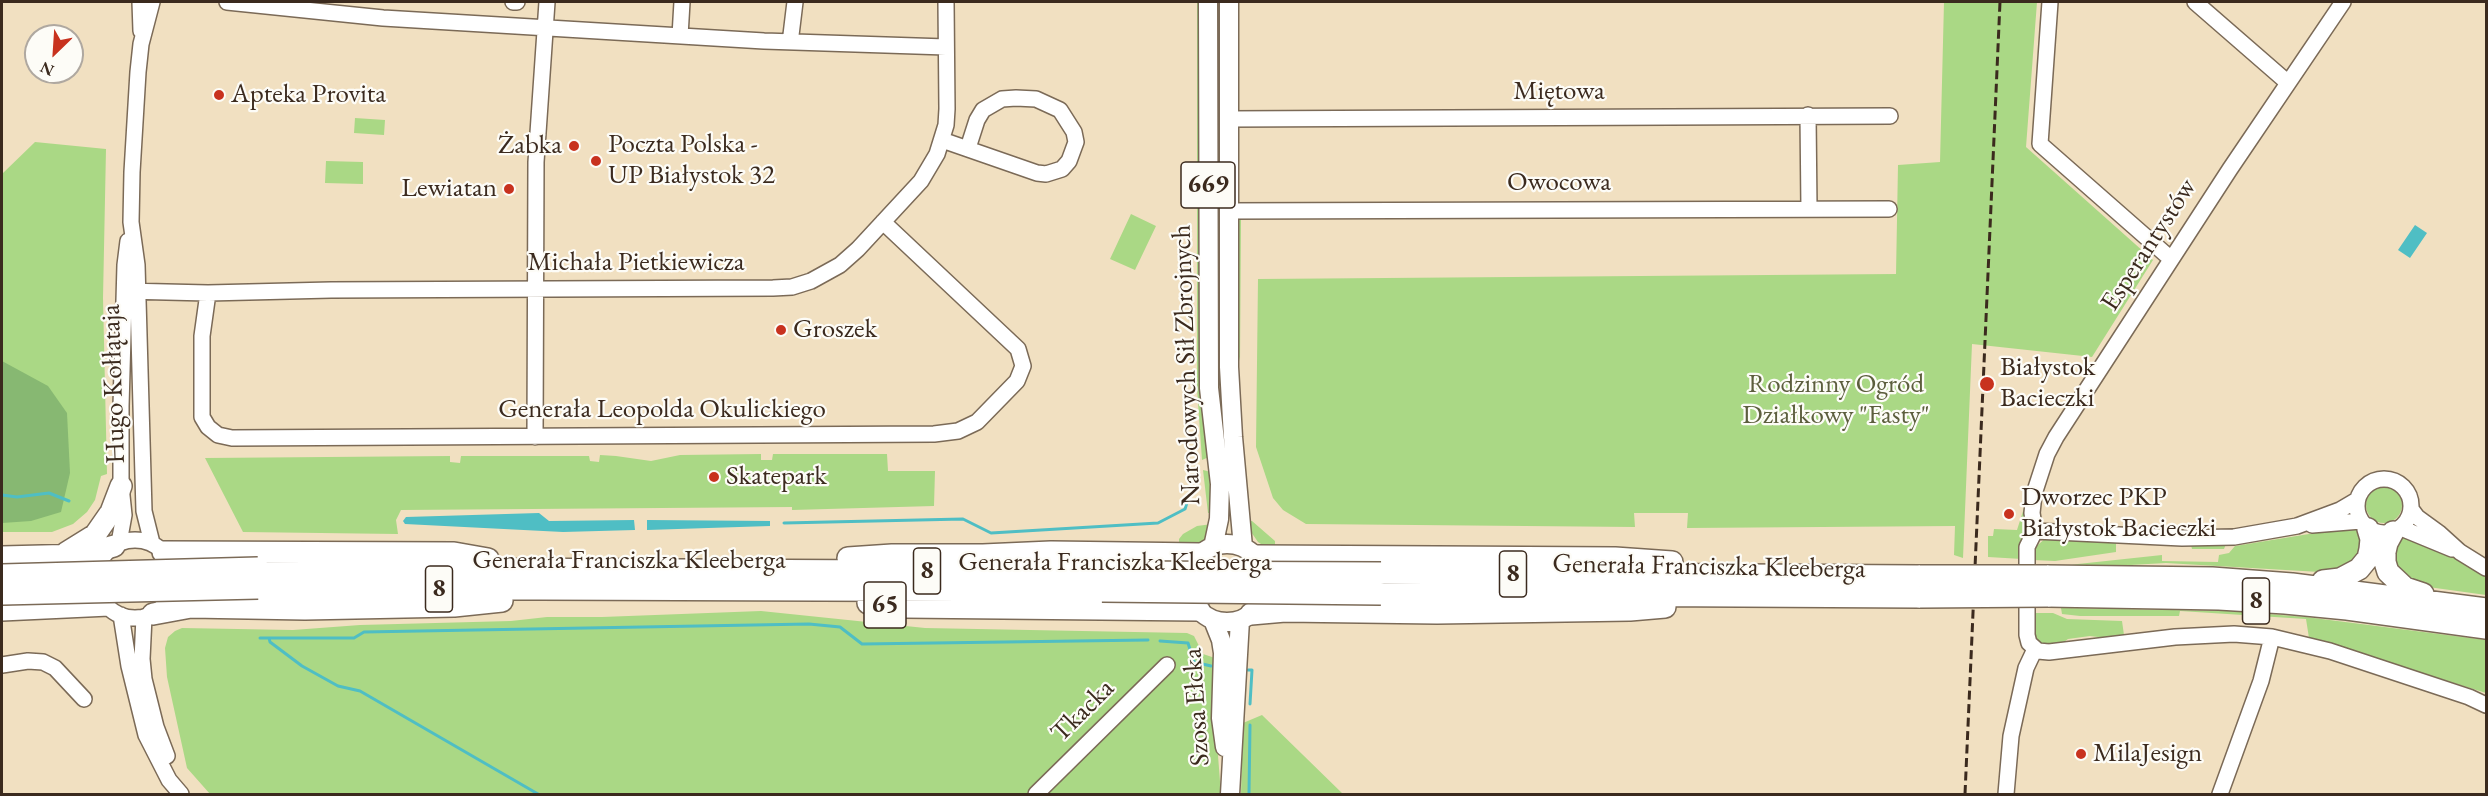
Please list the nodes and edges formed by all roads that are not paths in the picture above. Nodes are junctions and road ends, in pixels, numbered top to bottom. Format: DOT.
graph roads {
  1 [pos="140,2"];
  2 [pos="152,2"];
  3 [pos="227,2"];
  4 [pos="384,2"];
  5 [pos="547,2"];
  6 [pos="682,2"];
  7 [pos="795,2"];
  8 [pos="946,2"];
  9 [pos="1208,2"];
  10 [pos="1229,2"];
  11 [pos="2050,2"];
  12 [pos="2195,2"];
  13 [pos="2343,2"];
  14 [pos="383,18"];
  15 [pos="545,28"];
  16 [pos="791,35"];
  17 [pos="680,36"];
  18 [pos="141,44"];
  19 [pos="946,47"];
  20 [pos="2287,82"];
  21 [pos="1808,115"];
  22 [pos="1890,116"];
  23 [pos="1229,119"];
  24 [pos="942,140"];
  25 [pos="968,148"];
  26 [pos="1809,208"];
  27 [pos="1889,209"];
  28 [pos="1229,211"];
  29 [pos="883,222"];
  30 [pos="2171,259"];
  31 [pos="534,288"];
  32 [pos="131,291"];
  33 [pos="208,293"];
  34 [pos="1229,367"];
  35 [pos="1209,369"];
  36 [pos="535,437"];
  37 [pos="121,486"];
  38 [pos="2357,500"];
  39 [pos="2411,509"];
  40 [pos="2365,525"];
  41 [pos="2297,526"];
  42 [pos="2397,530"];
  43 [pos="2035,531"];
  44 [pos="116,544"];
  45 [pos="157,547"];
  46 [pos="1207,550"];
  47 [pos="1249,552"];
  48 [pos="2460,552"];
  49 [pos="60,555"];
  50 [pos="2,557"];
  51 [pos="2487,568"];
  52 [pos="542,569"];
  53 [pos="753,570"];
  54 [pos="1725,573"];
  55 [pos="2,575"];
  56 [pos="258,578"];
  57 [pos="1102,582"];
  58 [pos="1381,584"];
  59 [pos="2292,584"];
  60 [pos="1920,586"];
  61 [pos="2047,586"];
  62 [pos="619,590"];
  63 [pos="778,591"];
  64 [pos="2,594"];
  65 [pos="1727,597"];
  66 [pos="2452,604"];
  67 [pos="2487,609"];
  68 [pos="115,612"];
  69 [pos="2,613"];
  70 [pos="148,615"];
  71 [pos="1206,615"];
  72 [pos="1245,617"];
  73 [pos="2487,630"];
  74 [pos="2272,637"];
  75 [pos="2034,649"];
  76 [pos="2,665"];
  77 [pos="1167,665"];
  78 [pos="2469,697"];
  79 [pos="84,699"];
  80 [pos="2487,700"];
  81 [pos="1221,702"];
  82 [pos="2487,705"];
  83 [pos="1235,716"];
  84 [pos="1230,793"];
  85 [pos="181,795"];
  86 [pos="190,795"];
  87 [pos="1036,795"];
  88 [pos="2006,795"];
  89 [pos="2220,795"];
  1 -- 18 [label="street, Hugo Kołłątaja"];
  2 -- 18 [label="street, Hugo Kołłątaja"];
  3 -- 14 [label="street"];
  4 -- 14 [label="street"];
  5 -- 15 [label="street"];
  6 -- 17 [label="street"];
  7 -- 16 [label="street"];
  8 -- 19 [label="street, Michała Pietkiewicza"];
  9 -- 35 [label="main road, Narodowych Sił Zbrojnych / 669"];
  10 -- 23 [label="main road, Narodowych Sił Zbrojnych / 669"];
  11 -- 30 [label="street"];
  12 -- 20 [label="street"];
  13 -- 20 [label="street, Esperantystów"];
  14 -- 15 [label="street"];
  15 -- 17 [label="street"];
  15 -- 31 [label="street"];
  17 -- 19 [label="street"];
  18 -- 32 [label="street, Hugo Kołłątaja"];
  19 -- 24 [label="street, Michała Pietkiewicza"];
  20 -- 30 [label="street, Esperantystów"];
  21 -- 22 [label="street, Miętowa"];
  21 -- 23 [label="street, Miętowa"];
  21 -- 26 [label="street"];
  23 -- 28 [label="main road, Narodowych Sił Zbrojnych / 669"];
  24 -- 25 [label="street"];
  24 -- 29 [label="street, Michała Pietkiewicza"];
  25 -- 25 [label="street"];
  26 -- 27 [label="street, Owocowa"];
  26 -- 28 [label="street, Owocowa"];
  28 -- 34 [label="main road, Narodowych Sił Zbrojnych / 669"];
  29 -- 31 [label="street, Michała Pietkiewicza"];
  29 -- 36 [label="street, Generała Leopolda Okulickiego"];
  30 -- 43 [label="street, Esperantystów"];
  31 -- 33 [label="street, Michała Pietkiewicza"];
  31 -- 36 [label="street"];
  32 -- 33 [label="street, Michała Pietkiewicza"];
  32 -- 37 [label="street, Hugo Kołłątaja"];
  32 -- 45 [label="street, Hugo Kołłątaja"];
  33 -- 36 [label="street, Generała Leopolda Okulickiego"];
  34 -- 35 [label="main road"];
  34 -- 47 [label="main road, Narodowych Sił Zbrojnych / 669"];
  35 -- 46 [label="main road, Narodowych Sił Zbrojnych / 669"];
  37 -- 44 [label="street, Hugo Kołłątaja"];
  37 -- 49 [label="highway"];
  38 -- 39 [label="street"];
  38 -- 40 [label="street"];
  38 -- 41 [label="street"];
  39 -- 42 [label="street"];
  39 -- 48 [label="street"];
  40 -- 41 [label="street"];
  40 -- 42 [label="street"];
  40 -- 59 [label="highway"];
  41 -- 43 [label="street"];
  42 -- 48 [label="street"];
  42 -- 66 [label="highway"];
  43 -- 75 [label="street, Esperantystów"];
  44 -- 45 [label="street"];
  44 -- 49 [label="highway"];
  44 -- 68 [label="street"];
  45 -- 52 [label="highway"];
  45 -- 70 [label="street"];
  46 -- 47 [label="main road, 65"];
  46 -- 53 [label="highway, 65"];
  46 -- 71 [label="main road"];
  47 -- 54 [label="highway"];
  47 -- 72 [label="main road"];
  48 -- 51 [label="street"];
  49 -- 50 [label="highway"];
  52 -- 53 [label="highway, Generała Franciszka Kleeberga / 8"];
  52 -- 56 [label="highway, Generała Franciszka Kleeberga / 8"];
  53 -- 57 [label="highway, Generała Franciszka Kleeberga / 8"];
  54 -- 58 [label="highway, Generała Franciszka Kleeberga / 8"];
  54 -- 60 [label="highway, Generała Franciszka Kleeberga / 8"];
  55 -- 56 [label="highway, Generała Franciszka Kleeberga / 8, bridge"];
  56 -- 62 [label="highway, Generała Franciszka Kleeberga / 8"];
  56 -- 64 [label="highway, Generała Franciszka Kleeberga / 8, bridge"];
  57 -- 58 [label="highway, Generała Franciszka Kleeberga / 8, bridge"];
  57 -- 63 [label="highway, Generała Franciszka Kleeberga / 8"];
  58 -- 65 [label="highway, Generała Franciszka Kleeberga / 8"];
  59 -- 61 [label="highway, 8"];
  59 -- 66 [label="highway, 8"];
  60 -- 61 [label="highway, Generała Franciszka Kleeberga / 8, bridge"];
  60 -- 65 [label="highway, Generała Franciszka Kleeberga / 8"];
  61 -- 73 [label="highway, 8"];
  62 -- 63 [label="highway, Generała Franciszka Kleeberga / 8"];
  62 -- 70 [label="highway"];
  63 -- 71 [label="highway, 65"];
  65 -- 72 [label="highway"];
  66 -- 67 [label="highway, 8"];
  68 -- 69 [label="street"];
  68 -- 70 [label="street"];
  68 -- 85 [label="street"];
  70 -- 86 [label="street"];
  71 -- 72 [label="main road, 65"];
  71 -- 81 [label="main road, Szosa Ełcka"];
  72 -- 83 [label="main road, Szosa Ełcka"];
  74 -- 75 [label="street"];
  74 -- 78 [label="street"];
  74 -- 89 [label="street"];
  75 -- 88 [label="street"];
  76 -- 79 [label="street"];
  77 -- 87 [label="street, Tkacka"];
  78 -- 80 [label="street"];
  78 -- 82 [label="street"];
  81 -- 83 [label="main road"];
  81 -- 84 [label="main road, Szosa Ełcka"];
  83 -- 84 [label="main road, Szosa Ełcka"];
}
